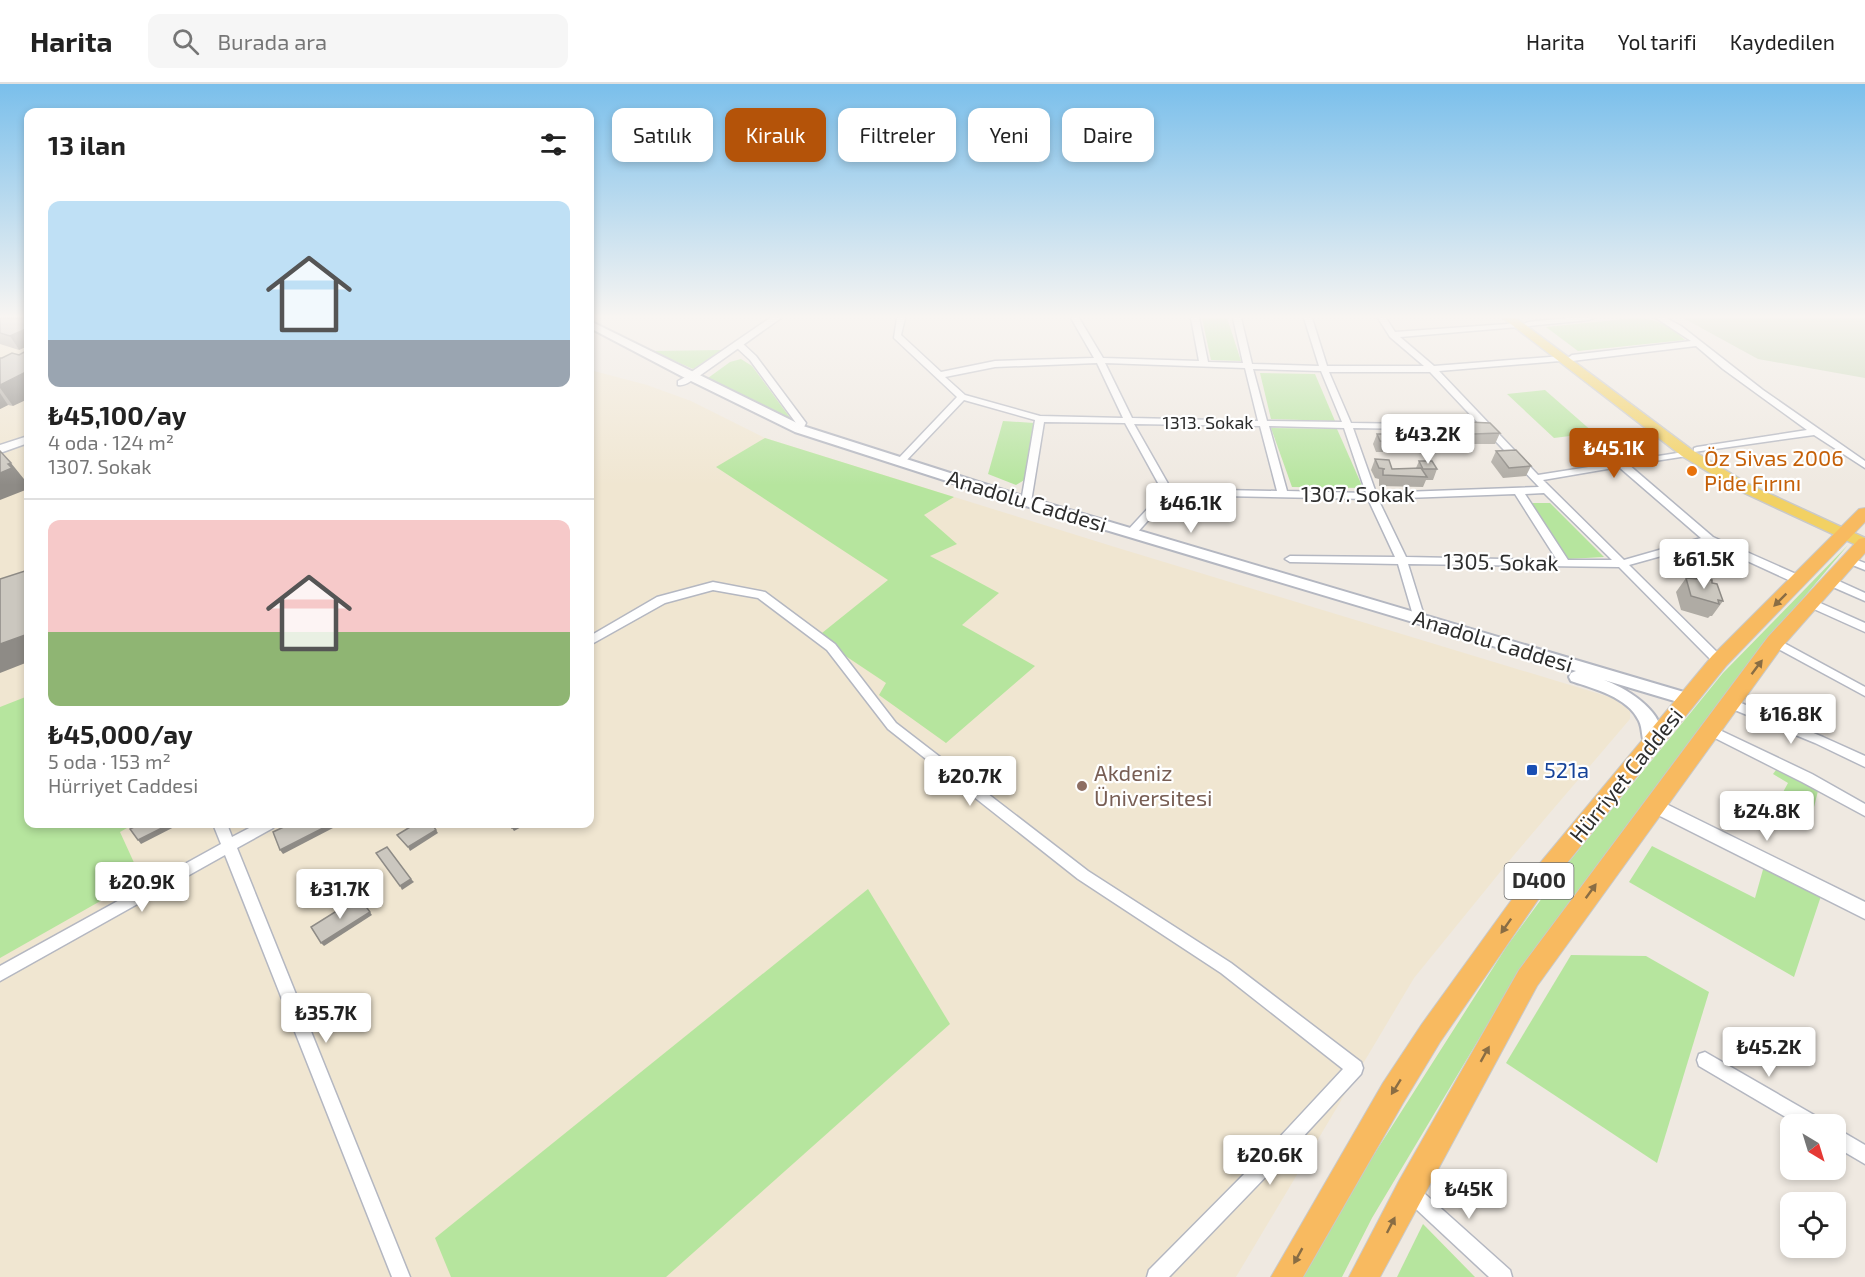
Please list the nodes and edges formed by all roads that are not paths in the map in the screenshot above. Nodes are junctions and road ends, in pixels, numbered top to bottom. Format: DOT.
graph roads {
  1 [pos="673,374"];
  2 [pos="675,374"];
  3 [pos="695,374"];
  4 [pos="765,374"];
  5 [pos="947,374"];
  6 [pos="1106,374"];
  7 [pos="1249,374"];
  8 [pos="1326,374"];
  9 [pos="1437,374"];
  10 [pos="1587,374"];
  11 [pos="1738,374"];
  12 [pos="940,375"];
  13 [pos="686,380"];
  14 [pos="962,397"];
  15 [pos="1040,419"];
  16 [pos="1129,422"];
  17 [pos="1265,423"];
  18 [pos="1347,424"];
  19 [pos="1489,428"];
  20 [pos="799,429"];
  21 [pos="24,432"];
  22 [pos="1815,432"];
  23 [pos="24,440"];
  24 [pos="0,441"];
  25 [pos="0,449"];
  26 [pos="1692,452"];
  27 [pos="900,462"];
  28 [pos="1621,464"];
  29 [pos="1865,465"];
  30 [pos="1535,478"];
  31 [pos="1547,490"];
  32 [pos="1518,491"];
  33 [pos="1168,492"];
  34 [pos="1282,493"];
  35 [pos="1372,496"];
  36 [pos="1026,502"];
  37 [pos="1131,533"];
  38 [pos="1709,539"];
  39 [pos="1859,541"];
  40 [pos="1290,559"];
  41 [pos="1402,561"];
  42 [pos="1565,563"];
  43 [pos="1622,564"];
  44 [pos="1799,580"];
  45 [pos="1830,581"];
  46 [pos="1865,597"];
  47 [pos="1809,602"];
  48 [pos="1419,619"];
  49 [pos="1865,628"];
  50 [pos="594,639"];
  51 [pos="1775,642"];
  52 [pos="1719,661"];
  53 [pos="1642,685"];
  54 [pos="1865,692"];
  55 [pos="1688,699"];
  56 [pos="1631,700"];
  57 [pos="1730,703"];
  58 [pos="1709,730"];
  59 [pos="1652,743"];
  60 [pos="1865,762"];
  61 [pos="1654,805"];
  62 [pos="1865,811"];
  63 [pos="222,828"];
  64 [pos="261,828"];
  65 [pos="229,846"];
  66 [pos="1865,911"];
  67 [pos="0,974"];
  68 [pos="1705,1060"];
  69 [pos="1796,1114"];
  70 [pos="1846,1143"];
  71 [pos="1865,1155"];
  72 [pos="1409,1191"];
  73 [pos="401,1277"];
  74 [pos="1156,1277"];
  75 [pos="1286,1277"];
  76 [pos="1364,1277"];
  77 [pos="1503,1277"];
  1 -- 13 [label="main road, Anadolu Caddesi"];
  2 -- 13 [label="main road, Anadolu Caddesi"];
  3 -- 13 [label="street"];
  4 -- 20 [label="street"];
  5 -- 12 [label="street"];
  6 -- 16 [label="street"];
  7 -- 17 [label="street"];
  8 -- 18 [label="street"];
  9 -- 19 [label="street"];
  10 -- 26 [label="main road"];
  11 -- 22 [label="street"];
  12 -- 14 [label="street, 1313. Sokak"];
  13 -- 20 [label="main road, Anadolu Caddesi"];
  13 -- 56 [label="main road, Anadolu Caddesi"];
  14 -- 15 [label="street, 1313. Sokak"];
  14 -- 27 [label="street"];
  15 -- 16 [label="street, 1313. Sokak"];
  15 -- 36 [label="street"];
  16 -- 17 [label="street, 1313. Sokak"];
  16 -- 33 [label="street"];
  17 -- 18 [label="street, 1313. Sokak"];
  17 -- 34 [label="street"];
  18 -- 19 [label="street, 1313. Sokak"];
  18 -- 35 [label="street"];
  19 -- 30 [label="street"];
  20 -- 27 [label="main road, Anadolu Caddesi"];
  21 -- 24 [label="street"];
  22 -- 26 [label="street"];
  22 -- 29 [label="street"];
  23 -- 25 [label="street"];
  26 -- 28 [label="street"];
  26 -- 39 [label="main road"];
  27 -- 36 [label="main road, Anadolu Caddesi"];
  28 -- 30 [label="street"];
  28 -- 38 [label="street"];
  30 -- 31 [label="street"];
  31 -- 32 [label="street, 1307. Sokak"];
  31 -- 43 [label="street"];
  32 -- 35 [label="street, 1307. Sokak"];
  32 -- 42 [label="street"];
  33 -- 34 [label="street, 1307. Sokak"];
  33 -- 37 [label="street"];
  34 -- 35 [label="street, 1307. Sokak"];
  35 -- 41 [label="street"];
  36 -- 37 [label="main road, Anadolu Caddesi"];
  37 -- 48 [label="main road, Anadolu Caddesi"];
  38 -- 43 [label="street, 1305. Sokak"];
  38 -- 44 [label="street"];
  39 -- 44 [label="highway, Hürriyet Caddesi / D400"];
  39 -- 45 [label="highway, Hürriyet Caddesi"];
  40 -- 41 [label="street, 1305. Sokak"];
  41 -- 42 [label="street, 1305. Sokak"];
  41 -- 48 [label="street"];
  42 -- 43 [label="street, 1305. Sokak"];
  43 -- 52 [label="street"];
  44 -- 52 [label="highway, Hürriyet Caddesi / D400, one-way"];
  45 -- 46 [label="street"];
  45 -- 47 [label="highway, Hürriyet Caddesi"];
  47 -- 49 [label="street"];
  47 -- 51 [label="highway, Hürriyet Caddesi"];
  48 -- 53 [label="main road, Anadolu Caddesi"];
  50 -- 74 [label="street"];
  51 -- 54 [label="street"];
  57 -- 51 [label="highway, Hürriyet Caddesi, one-way"];
  52 -- 55 [label="highway, Hürriyet Caddesi / D400"];
  53 -- 55 [label="main road, Anadolu Caddesi"];
  53 -- 56 [label="main road"];
  55 -- 59 [label="highway, Hürriyet Caddesi / D400"];
  56 -- 59 [label="main road, Anadolu Caddesi"];
  57 -- 58 [label="highway, Hürriyet Caddesi"];
  57 -- 60 [label="street"];
  58 -- 61 [label="highway, Hürriyet Caddesi"];
  58 -- 62 [label="street"];
  59 -- 75 [label="highway, Hürriyet Caddesi / D400, one-way"];
  61 -- 66 [label="street"];
  72 -- 61 [label="highway, Hürriyet Caddesi, one-way"];
  63 -- 65 [label="street"];
  64 -- 65 [label="street"];
  65 -- 67 [label="street"];
  65 -- 73 [label="street"];
  68 -- 69 [label="street"];
  70 -- 71 [label="street"];
  76 -- 72 [label="highway, Hürriyet Caddesi, one-way"];
  72 -- 77 [label="street"];
}
